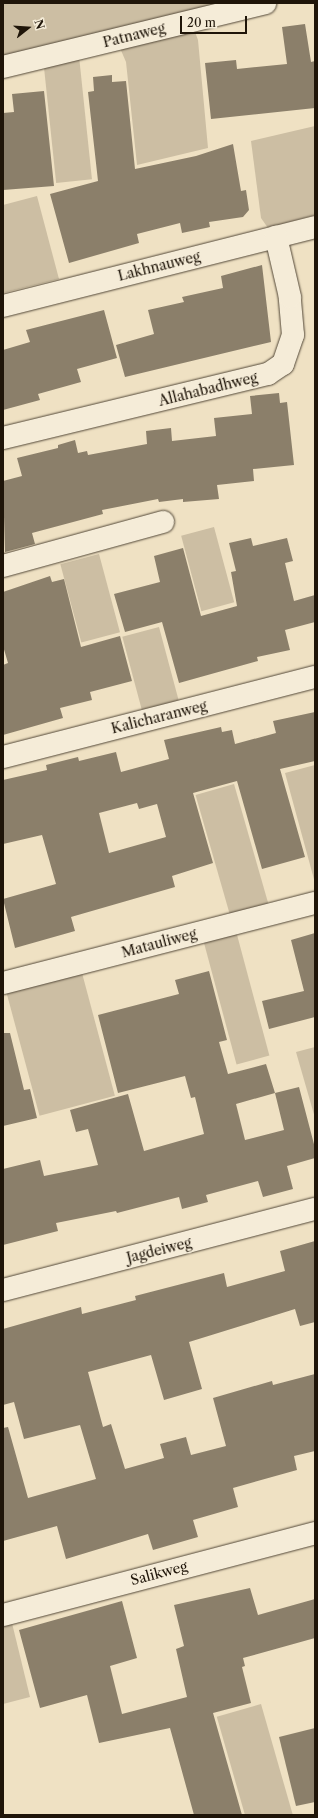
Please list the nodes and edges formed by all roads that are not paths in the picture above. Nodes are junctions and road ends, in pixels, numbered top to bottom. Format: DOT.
graph roads {
  1 [pos="264,3"];
  2 [pos="3,67"];
  3 [pos="315,227"];
  4 [pos="276,237"];
  5 [pos="3,306"];
  6 [pos="3,438"];
  7 [pos="163,522"];
  8 [pos="3,566"];
  9 [pos="315,677"];
  10 [pos="3,757"];
  11 [pos="315,902"];
  12 [pos="3,984"];
  13 [pos="315,1209"];
  14 [pos="3,1290"];
  15 [pos="315,1533"];
  16 [pos="3,1615"];
  1 -- 2 [label="street, Patnaweg"];
  3 -- 4 [label="street, Lakhnauweg"];
  4 -- 5 [label="street, Lakhnauweg"];
  4 -- 6 [label="street, Allahabadhweg"];
  7 -- 8 [label="street"];
  9 -- 10 [label="street, Kalicharanweg"];
  11 -- 12 [label="street, Matauliweg"];
  13 -- 14 [label="street, Jagdeiweg"];
  15 -- 16 [label="street, Salikweg"];
}
